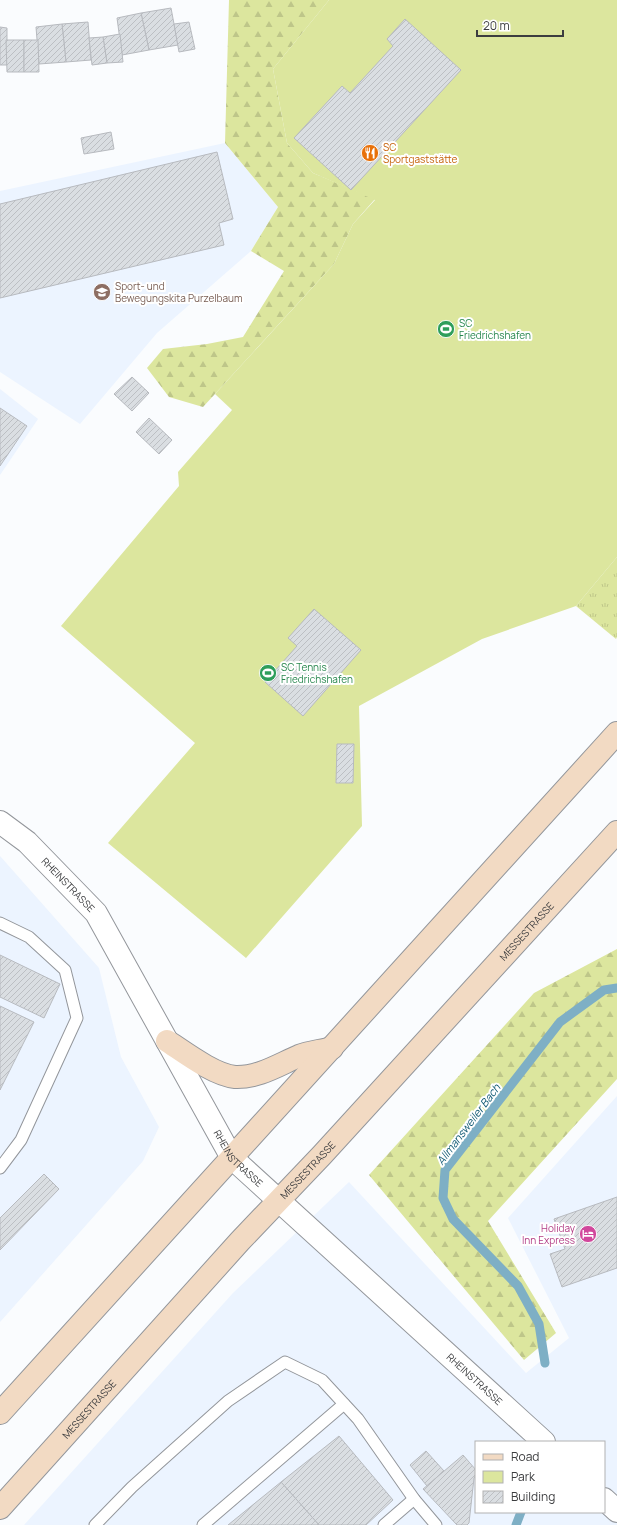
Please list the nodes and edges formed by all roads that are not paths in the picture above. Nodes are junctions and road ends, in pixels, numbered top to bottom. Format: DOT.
graph roads {
  1 [pos="617,733"];
  2 [pos="0,822"];
  3 [pos="617,832"];
  4 [pos="0,924"];
  5 [pos="167,1041"];
  6 [pos="332,1048"];
  7 [pos="232,1158"];
  8 [pos="0,1168"];
  9 [pos="278,1201"];
  10 [pos="344,1404"];
  11 [pos="0,1414"];
  12 [pos="543,1441"];
  13 [pos="414,1499"];
  14 [pos="605,1500"];
  15 [pos="0,1508"];
  16 [pos="617,1511"];
  17 [pos="94,1525"];
  18 [pos="203,1525"];
  19 [pos="384,1525"];
  20 [pos="436,1525"];
  1 -- 6 [label="street"];
  2 -- 5 [label="street, RHEINSTRASSE"];
  3 -- 9 [label="street, MESSESTRASSE"];
  4 -- 8 [label="lane"];
  5 -- 6 [label="street"];
  5 -- 7 [label="street, RHEINSTRASSE"];
  6 -- 7 [label="street"];
  7 -- 9 [label="street, RHEINSTRASSE"];
  7 -- 11 [label="street"];
  9 -- 12 [label="street, RHEINSTRASSE"];
  9 -- 15 [label="street, MESSESTRASSE"];
  10 -- 13 [label="lane"];
  10 -- 17 [label="lane"];
  10 -- 18 [label="lane"];
  13 -- 19 [label="lane"];
  13 -- 20 [label="lane"];
  14 -- 16 [label="street"];
}
